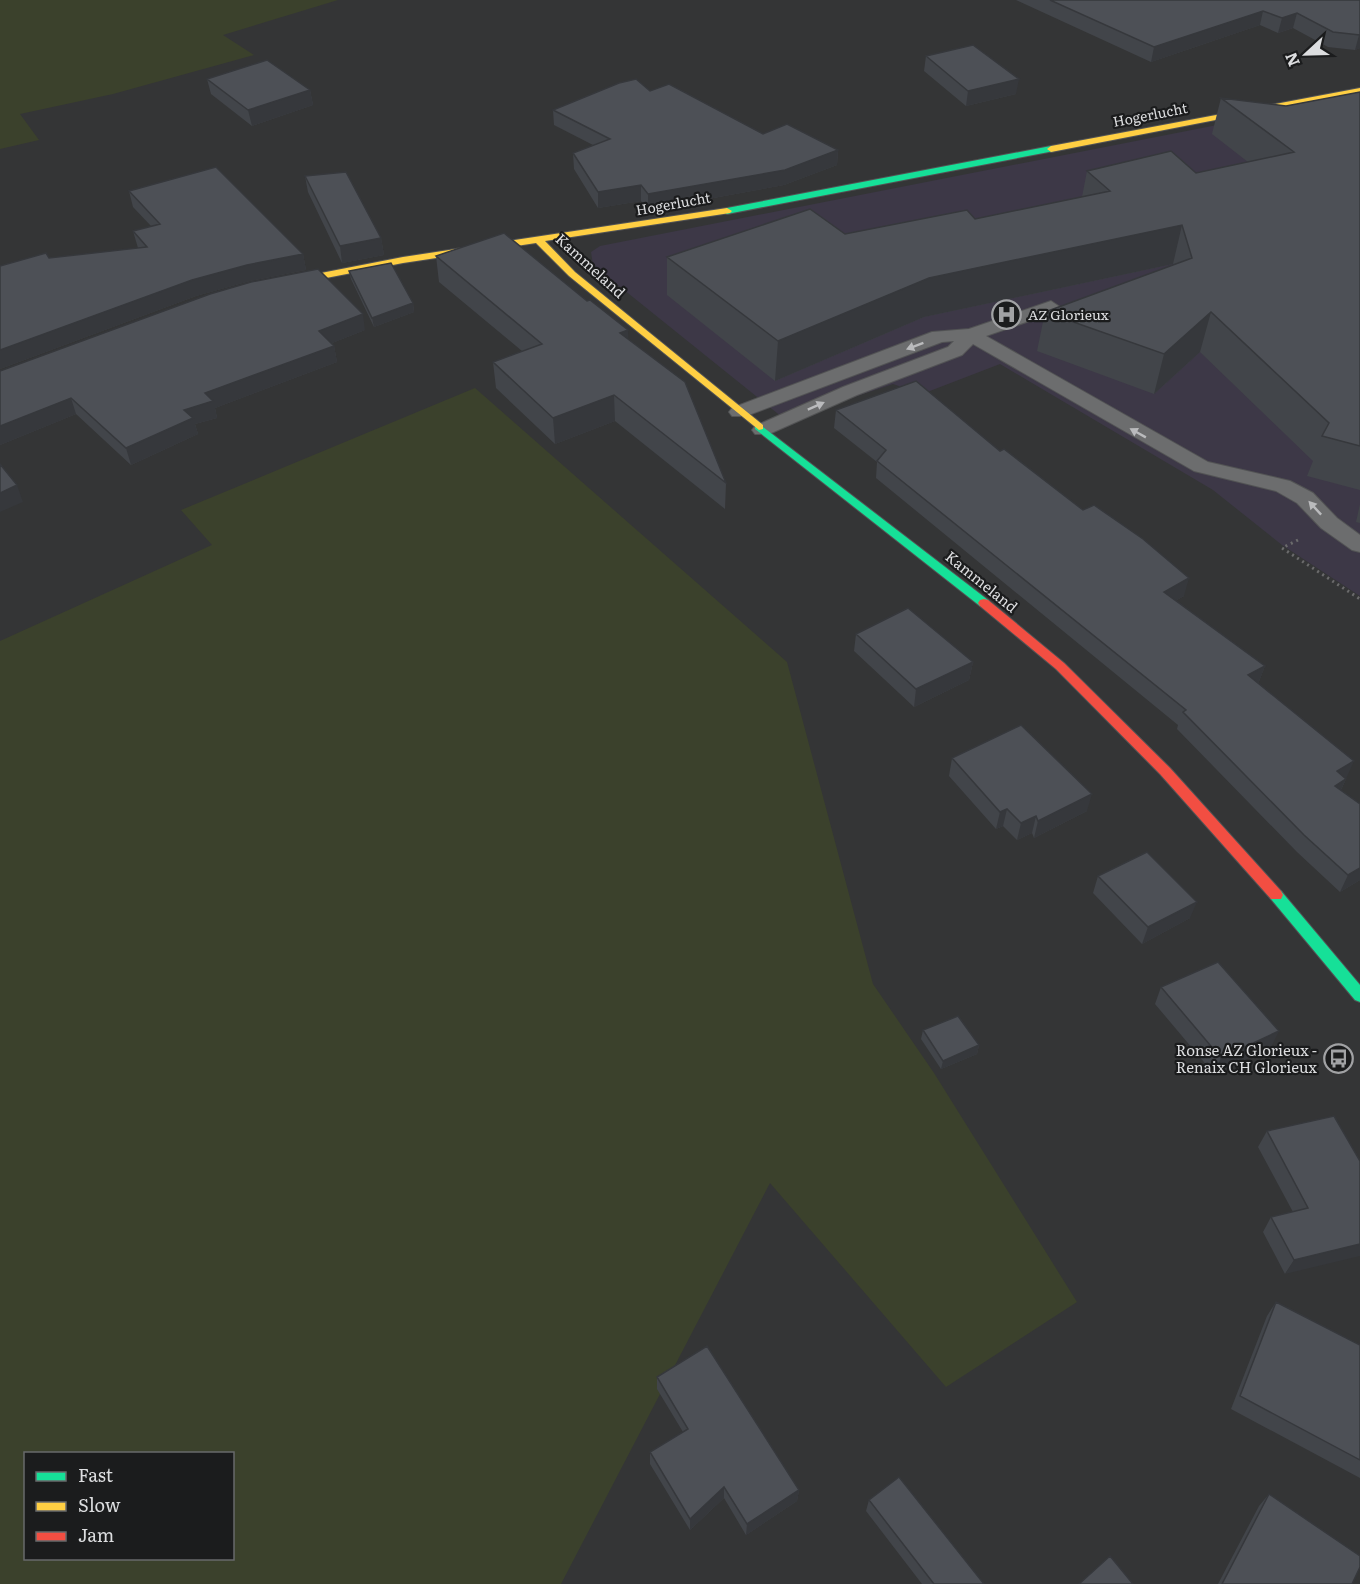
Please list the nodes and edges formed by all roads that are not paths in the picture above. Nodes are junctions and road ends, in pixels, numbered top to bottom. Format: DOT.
graph roads {
  1 [pos="1360,90"];
  2 [pos="539,240"];
  3 [pos="261,288"];
  4 [pos="1051,307"];
  5 [pos="971,335"];
  6 [pos="739,412"];
  7 [pos="762,430"];
  8 [pos="1360,545"];
  9 [pos="1360,996"];
  1 -- 2 [label="street, Hogerlucht"];
  2 -- 3 [label="street, Hogerlucht"];
  2 -- 6 [label="street, Kammeland"];
  4 -- 5 [label="lane"];
  5 -- 6 [label="lane, one-way"];
  7 -- 5 [label="lane, one-way"];
  8 -- 5 [label="lane, one-way"];
  6 -- 7 [label="street, Kammeland"];
  7 -- 9 [label="street, Kammeland"];
}
